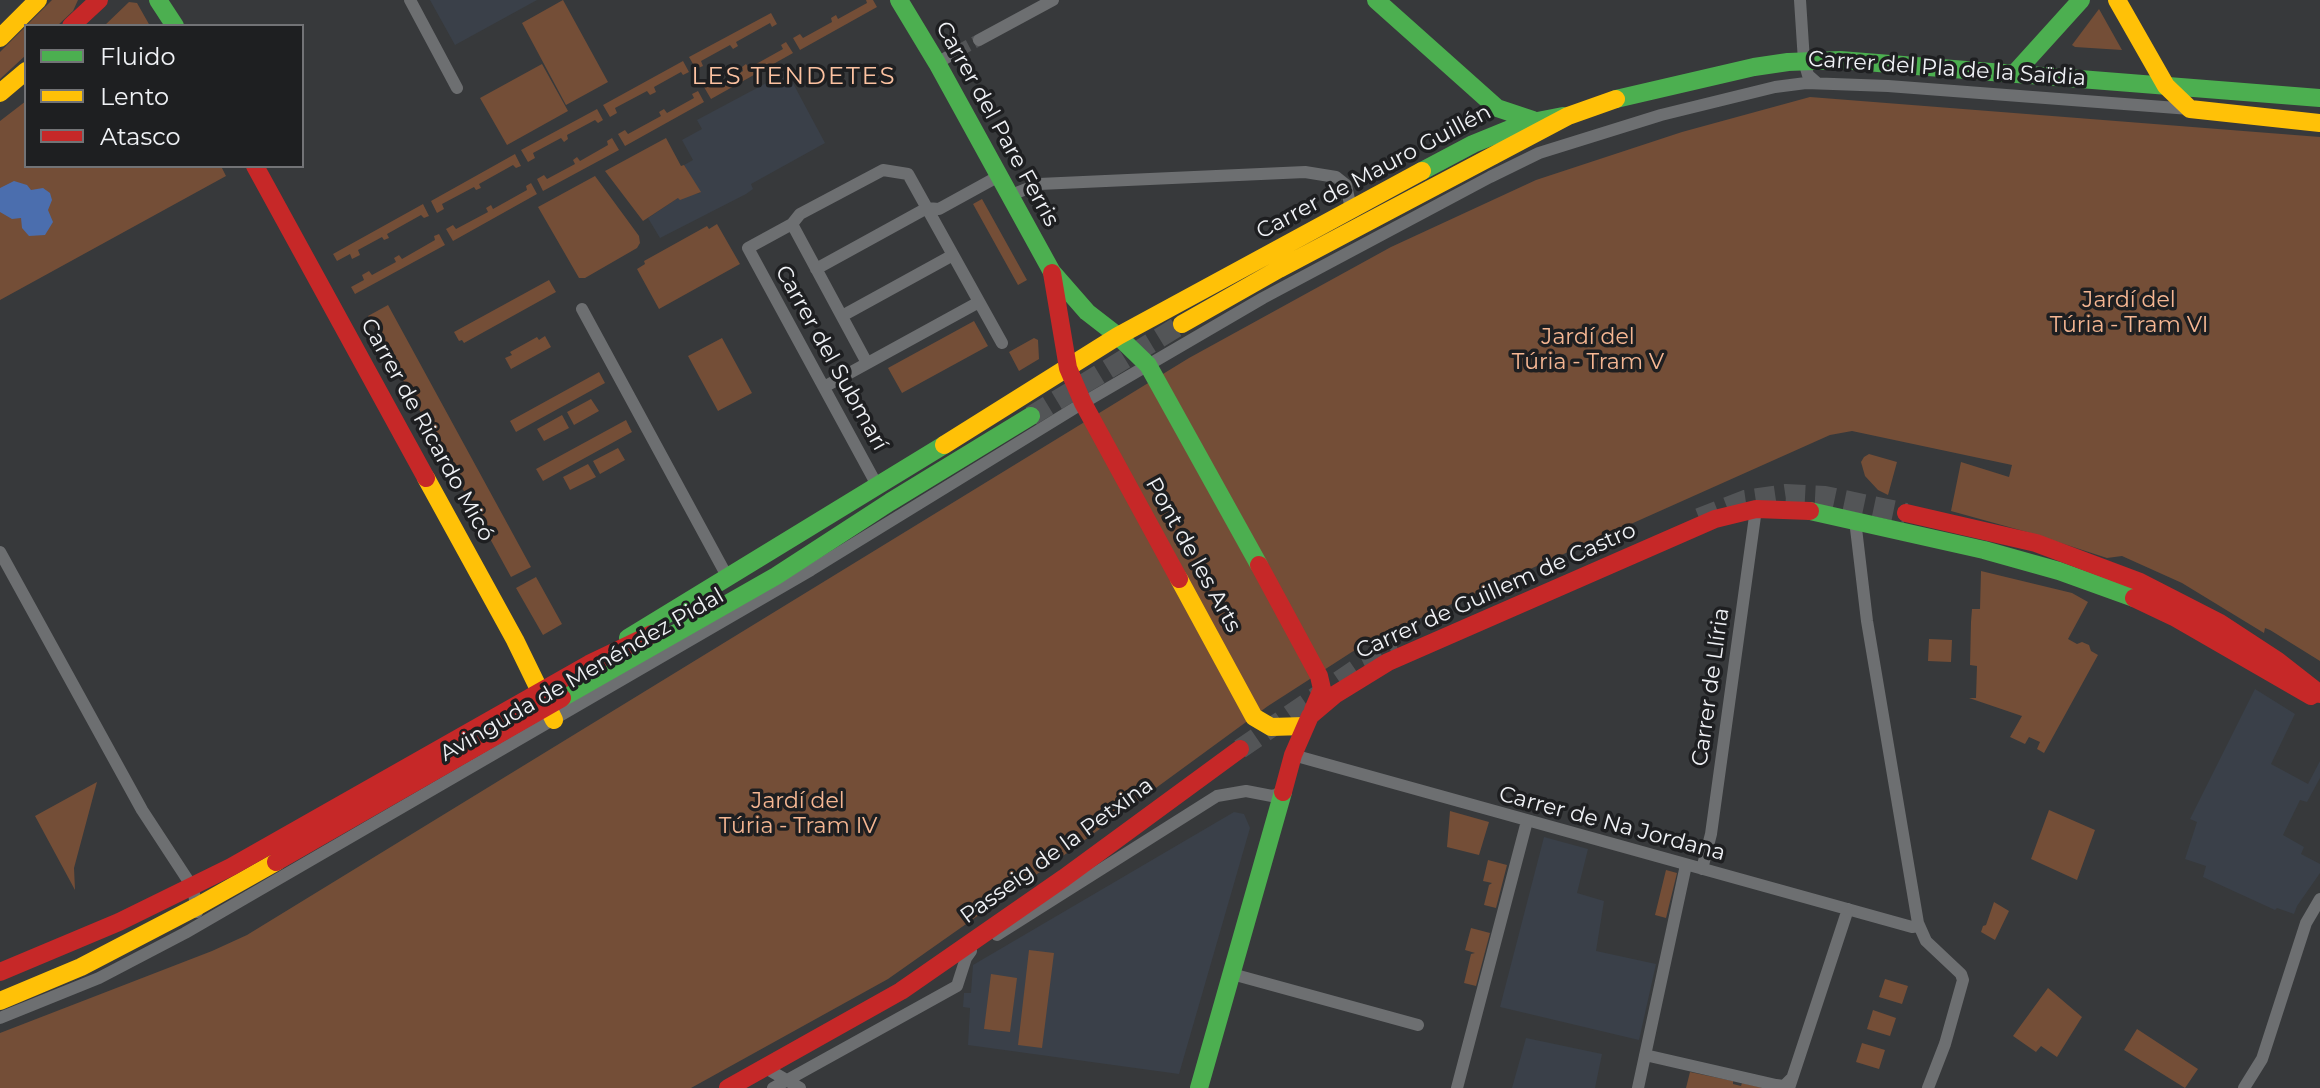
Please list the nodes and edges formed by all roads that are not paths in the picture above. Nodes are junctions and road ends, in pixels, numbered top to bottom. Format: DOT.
graph roads {
  1 [pos="38,0"];
  2 [pos="99,0"];
  3 [pos="158,0"];
  4 [pos="410,0"];
  5 [pos="899,0"];
  6 [pos="909,0"];
  7 [pos="1053,0"];
  8 [pos="1376,0"];
  9 [pos="1800,0"];
  10 [pos="2081,0"];
  11 [pos="2117,0"];
  12 [pos="79,14"];
  13 [pos="174,24"];
  14 [pos="0,38"];
  15 [pos="979,40"];
  16 [pos="958,51"];
  17 [pos="935,58"];
  18 [pos="1804,61"];
  19 [pos="24,73"];
  20 [pos="2014,74"];
  21 [pos="1816,82"];
  22 [pos="2166,86"];
  23 [pos="457,88"];
  24 [pos="0,93"];
  25 [pos="2320,98"];
  26 [pos="2190,109"];
  27 [pos="1568,116"];
  28 [pos="1533,120"];
  29 [pos="2320,120"];
  30 [pos="256,168"];
  31 [pos="999,176"];
  32 [pos="1011,195"];
  33 [pos="927,208"];
  34 [pos="1351,209"];
  35 [pos="792,224"];
  36 [pos="953,255"];
  37 [pos="816,269"];
  38 [pos="1052,272"];
  39 [pos="979,302"];
  40 [pos="582,309"];
  41 [pos="842,316"];
  42 [pos="1182,324"];
  43 [pos="1118,336"];
  44 [pos="1002,343"];
  45 [pos="867,363"];
  46 [pos="1068,368"];
  47 [pos="1153,371"];
  48 [pos="824,387"];
  49 [pos="1087,410"];
  50 [pos="1031,416"];
  51 [pos="878,487"];
  52 [pos="890,502"];
  53 [pos="1756,509"];
  54 [pos="1906,513"];
  55 [pos="1855,520"];
  56 [pos="0,552"];
  57 [pos="728,578"];
  58 [pos="589,664"];
  59 [pos="2320,694"];
  60 [pos="2320,701"];
  61 [pos="547,707"];
  62 [pos="1307,721"];
  63 [pos="1240,749"];
  64 [pos="1293,755"];
  65 [pos="1285,787"];
  66 [pos="1527,821"];
  67 [pos="1686,865"];
  68 [pos="1702,869"];
  69 [pos="192,886"];
  70 [pos="2320,899"];
  71 [pos="198,906"];
  72 [pos="1848,909"];
  73 [pos="1918,923"];
  74 [pos="971,951"];
  75 [pos="0,972"];
  76 [pos="1232,974"];
  77 [pos="99,978"];
  78 [pos="901,991"];
  79 [pos="0,1001"];
  80 [pos="0,1018"];
  81 [pos="1418,1025"];
  82 [pos="1645,1055"];
  83 [pos="764,1067"];
  84 [pos="787,1079"];
  85 [pos="1790,1083"];
  86 [pos="728,1088"];
  87 [pos="773,1088"];
  88 [pos="800,1088"];
  89 [pos="1199,1088"];
  90 [pos="1457,1088"];
  91 [pos="1638,1088"];
  92 [pos="1928,1088"];
  93 [pos="2244,1088"];
  1 -- 14 [label="main road"];
  2 -- 12 [label="main road"];
  3 -- 13 [label="main road"];
  4 -- 23 [label="street"];
  5 -- 17 [label="main road, Carrer del Pare Ferris"];
  6 -- 17 [label="main road"];
  7 -- 15 [label="street"];
  8 -- 28 [label="main road"];
  9 -- 18 [label="street"];
  10 -- 20 [label="main road, Carrer del Pla de la Saïdia"];
  11 -- 22 [label="main road"];
  16 -- 17 [label="street"];
  17 -- 31 [label="main road, Carrer del Pare Ferris"];
  18 -- 20 [label="main road, Carrer del Pla de la Saïdia"];
  18 -- 21 [label="street"];
  18 -- 27 [label="main road, Carrer del Pla de la Saïdia"];
  19 -- 24 [label="main road"];
  20 -- 22 [label="main road, Carrer del Pla de la Saïdia"];
  21 -- 26 [label="street, Carrer del Pla de la Saïdia"];
  21 -- 47 [label="street, Carrer del Pla de la Saïdia"];
  22 -- 25 [label="main road, Carrer del Pla de la Saïdia"];
  22 -- 26 [label="main road"];
  26 -- 29 [label="main road, Carrer del Pla de la Saïdia"];
  27 -- 28 [label="main road, Carrer de Mauro Guillén"];
  27 -- 42 [label="main road, Carrer de Mauro Guillén"];
  28 -- 34 [label="main road, Carrer de Mauro Guillén"];
  30 -- 61 [label="main road, Carrer de Ricardo Micó"];
  31 -- 32 [label="main road, Carrer del Pare Ferris"];
  31 -- 33 [label="street"];
  32 -- 34 [label="street"];
  32 -- 38 [label="main road, Carrer del Pare Ferris"];
  33 -- 35 [label="street"];
  33 -- 36 [label="street"];
  33 -- 37 [label="street"];
  34 -- 43 [label="main road, Carrer de Mauro Guillén"];
  35 -- 37 [label="street, Carrer del Submarí"];
  35 -- 48 [label="street, Carrer del Submarí"];
  36 -- 39 [label="street"];
  36 -- 41 [label="street"];
  37 -- 41 [label="street, Carrer del Submarí"];
  38 -- 43 [label="main road, Carrer del Pare Ferris"];
  38 -- 46 [label="main road, Carrer del Pare Ferris"];
  39 -- 44 [label="street"];
  39 -- 45 [label="street"];
  40 -- 57 [label="street"];
  41 -- 45 [label="street, Carrer del Submarí"];
  43 -- 46 [label="main road, Avinguda de Menéndez Pidal"];
  43 -- 47 [label="main road"];
  45 -- 48 [label="street"];
  46 -- 49 [label="main road, Pont de les Arts"];
  46 -- 51 [label="main road, Avinguda de Menéndez Pidal"];
  47 -- 49 [label="street"];
  47 -- 62 [label="main road"];
  48 -- 51 [label="street, Carrer del Submarí"];
  49 -- 61 [label="street, Avinguda de Menéndez Pidal"];
  49 -- 62 [label="main road, Pont de les Arts"];
  50 -- 52 [label="main road, Avinguda de Menéndez Pidal"];
  51 -- 57 [label="main road, Avinguda de Menéndez Pidal"];
  52 -- 58 [label="main road, Avinguda de Menéndez Pidal"];
  52 -- 61 [label="main road, Avinguda de Menéndez Pidal"];
  53 -- 55 [label="main road, Carrer de Guillem de Castro"];
  53 -- 62 [label="main road, Carrer de Guillem de Castro"];
  53 -- 68 [label="street, Carrer de Llíria"];
  54 -- 59 [label="main road"];
  55 -- 60 [label="main road, Carrer de Guillem de Castro"];
  55 -- 73 [label="street"];
  56 -- 69 [label="street"];
  57 -- 58 [label="main road, Avinguda de Menéndez Pidal"];
  58 -- 61 [label="main road, Avinguda de Menéndez Pidal"];
  61 -- 69 [label="main road, Avinguda de Menéndez Pidal"];
  61 -- 71 [label="main road, Avinguda de Menéndez Pidal"];
  61 -- 77 [label="street, Avinguda de Menéndez Pidal"];
  62 -- 64 [label="main road"];
  63 -- 78 [label="main road, Passeig de la Petxina"];
  64 -- 65 [label="main road"];
  64 -- 66 [label="street, Carrer de Na Jordana"];
  65 -- 74 [label="street, Passeig de la Petxina"];
  65 -- 76 [label="main road"];
  66 -- 67 [label="street, Carrer de Na Jordana"];
  66 -- 90 [label="street"];
  67 -- 68 [label="street, Carrer de Na Jordana"];
  67 -- 82 [label="street"];
  68 -- 72 [label="street, Carrer de Na Jordana"];
  69 -- 71 [label="street"];
  69 -- 75 [label="main road, Avinguda de Menéndez Pidal"];
  70 -- 93 [label="street"];
  71 -- 77 [label="street, Avinguda de Menéndez Pidal"];
  71 -- 79 [label="main road, Avinguda de Menéndez Pidal"];
  72 -- 73 [label="street, Carrer de Na Jordana"];
  72 -- 85 [label="street"];
  73 -- 92 [label="street"];
  74 -- 78 [label="street, Passeig de la Petxina"];
  74 -- 84 [label="street, Passeig de la Petxina"];
  76 -- 81 [label="street"];
  76 -- 89 [label="main road"];
  77 -- 80 [label="street, Avinguda de Menéndez Pidal"];
  78 -- 83 [label="main road, Passeig de la Petxina"];
  82 -- 85 [label="street"];
  82 -- 91 [label="street"];
  83 -- 84 [label="street"];
  83 -- 86 [label="main road, Passeig de la Petxina"];
  84 -- 87 [label="street, Passeig de la Petxina"];
  84 -- 88 [label="street"];
}
